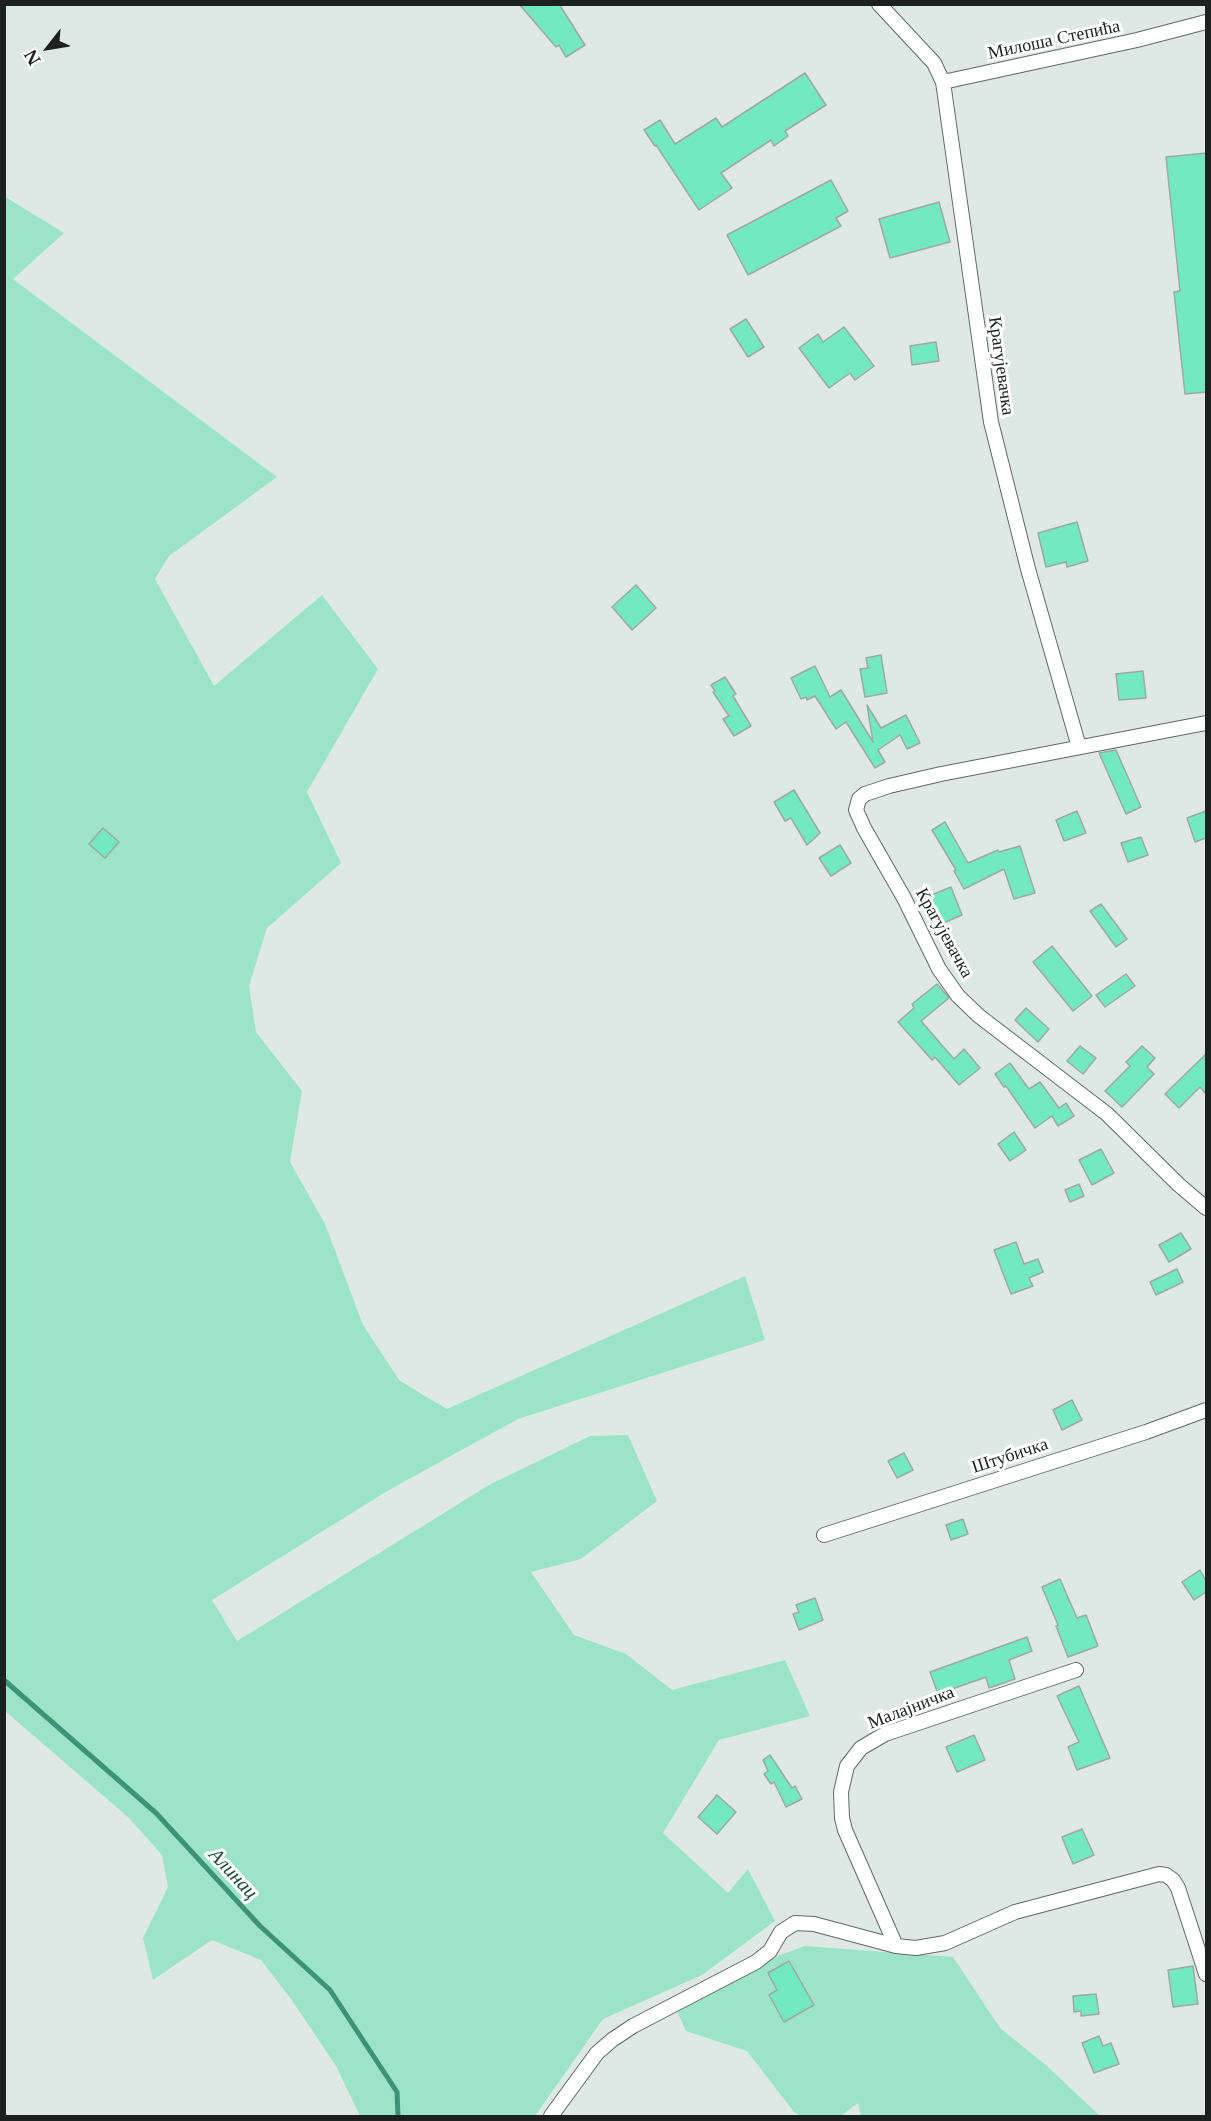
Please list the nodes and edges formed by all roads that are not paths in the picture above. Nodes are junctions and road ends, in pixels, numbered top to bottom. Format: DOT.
graph roads {
  1 [pos="879,4"];
  2 [pos="1206,22"];
  3 [pos="943,82"];
  4 [pos="1206,723"];
  5 [pos="1079,747"];
  6 [pos="1206,1208"];
  7 [pos="1206,1410"];
  8 [pos="824,1535"];
  9 [pos="1076,1670"];
  10 [pos="896,1946"];
  11 [pos="1206,1974"];
  12 [pos="551,2116"];
  1 -- 3 [label="street, Крагујевачка"];
  2 -- 3 [label="street, Милоша Степића"];
  3 -- 5 [label="street, Крагујевачка"];
  4 -- 5 [label="street, Крагујевачка"];
  5 -- 6 [label="street, Крагујевачка"];
  7 -- 8 [label="street, Штубичка"];
  9 -- 10 [label="street, Малајничка"];
  10 -- 11 [label="street"];
  10 -- 12 [label="street"];
}
